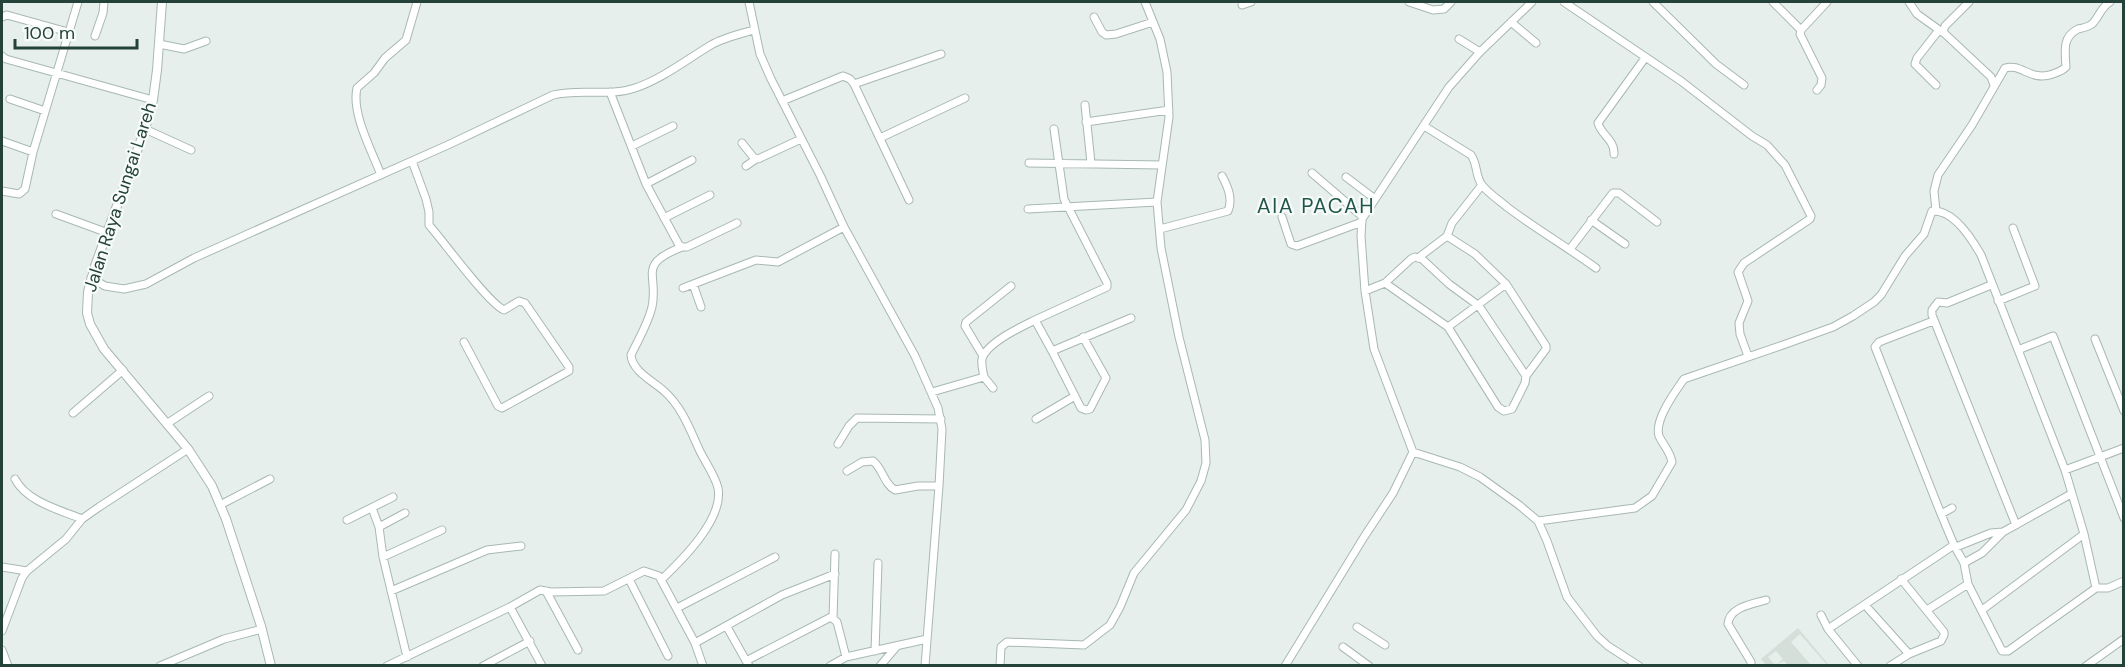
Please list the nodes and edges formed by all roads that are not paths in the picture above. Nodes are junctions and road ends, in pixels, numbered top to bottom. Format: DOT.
graph roads {
  1 [pos="78,2"];
  2 [pos="104,2"];
  3 [pos="162,2"];
  4 [pos="417,2"];
  5 [pos="749,2"];
  6 [pos="1145,2"];
  7 [pos="1251,2"];
  8 [pos="1409,2"];
  9 [pos="1451,2"];
  10 [pos="1532,2"];
  11 [pos="1564,2"];
  12 [pos="1653,2"];
  13 [pos="1773,2"];
  14 [pos="1827,2"];
  15 [pos="1909,2"];
  16 [pos="1969,2"];
  17 [pos="2110,2"];
  18 [pos="1242,5"];
  19 [pos="2,17"];
  20 [pos="1094,17"];
  21 [pos="1153,22"];
  22 [pos="1512,22"];
  23 [pos="754,30"];
  24 [pos="1801,30"];
  25 [pos="1941,31"];
  26 [pos="68,32"];
  27 [pos="95,36"];
  28 [pos="1459,39"];
  29 [pos="206,41"];
  30 [pos="1536,43"];
  31 [pos="159,44"];
  32 [pos="1480,52"];
  33 [pos="941,54"];
  34 [pos="2,56"];
  35 [pos="1645,58"];
  36 [pos="56,72"];
  37 [pos="854,84"];
  38 [pos="1744,85"];
  39 [pos="1936,85"];
  40 [pos="1994,85"];
  41 [pos="1817,90"];
  42 [pos="610,92"];
  43 [pos="965,98"];
  44 [pos="10,99"];
  45 [pos="153,100"];
  46 [pos="782,101"];
  47 [pos="1084,105"];
  48 [pos="1169,110"];
  49 [pos="45,111"];
  50 [pos="1086,122"];
  51 [pos="673,126"];
  52 [pos="1424,126"];
  53 [pos="145,129"];
  54 [pos="1054,129"];
  55 [pos="880,138"];
  56 [pos="801,140"];
  57 [pos="2,141"];
  58 [pos="742,143"];
  59 [pos="632,146"];
  60 [pos="191,150"];
  61 [pos="33,152"];
  62 [pos="1614,154"];
  63 [pos="756,159"];
  64 [pos="412,160"];
  65 [pos="692,160"];
  66 [pos="1029,162"];
  67 [pos="1091,162"];
  68 [pos="1059,164"];
  69 [pos="1162,165"];
  70 [pos="746,166"];
  71 [pos="1312,173"];
  72 [pos="381,175"];
  73 [pos="1222,176"];
  74 [pos="1346,177"];
  75 [pos="646,184"];
  76 [pos="1482,185"];
  77 [pos="2,191"];
  78 [pos="710,195"];
  79 [pos="1375,199"];
  80 [pos="909,200"];
  81 [pos="1157,202"];
  82 [pos="1067,207"];
  83 [pos="1028,209"];
  84 [pos="1936,210"];
  85 [pos="56,214"];
  86 [pos="1282,217"];
  87 [pos="664,218"];
  88 [pos="1363,220"];
  89 [pos="1590,220"];
  90 [pos="1657,222"];
  91 [pos="736,223"];
  92 [pos="844,227"];
  93 [pos="2013,228"];
  94 [pos="1160,229"];
  95 [pos="108,233"];
  96 [pos="1447,236"];
  97 [pos="1625,244"];
  98 [pos="682,247"];
  99 [pos="1570,249"];
  100 [pos="1418,258"];
  101 [pos="1596,268"];
  102 [pos="91,278"];
  103 [pos="1385,283"];
  104 [pos="693,284"];
  105 [pos="1506,284"];
  106 [pos="1991,285"];
  107 [pos="1011,286"];
  108 [pos="683,288"];
  109 [pos="1365,291"];
  110 [pos="1998,302"];
  111 [pos="1479,306"];
  112 [pos="700,307"];
  113 [pos="1131,318"];
  114 [pos="1035,320"];
  115 [pos="1933,321"];
  116 [pos="1448,327"];
  117 [pos="1083,338"];
  118 [pos="2095,339"];
  119 [pos="464,342"];
  120 [pos="2018,350"];
  121 [pos="1052,351"];
  122 [pos="982,356"];
  123 [pos="1748,356"];
  124 [pos="123,370"];
  125 [pos="1526,376"];
  126 [pos="984,377"];
  127 [pos="993,388"];
  128 [pos="932,392"];
  129 [pos="209,396"];
  130 [pos="1075,396"];
  131 [pos="2124,411"];
  132 [pos="73,413"];
  133 [pos="941,419"];
  134 [pos="1036,419"];
  135 [pos="168,423"];
  136 [pos="838,444"];
  137 [pos="2124,448"];
  138 [pos="188,449"];
  139 [pos="1413,452"];
  140 [pos="2101,458"];
  141 [pos="2065,470"];
  142 [pos="847,471"];
  143 [pos="15,479"];
  144 [pos="270,479"];
  145 [pos="939,486"];
  146 [pos="2071,494"];
  147 [pos="393,497"];
  148 [pos="219,505"];
  149 [pos="372,508"];
  150 [pos="1952,508"];
  151 [pos="405,513"];
  152 [pos="1941,514"];
  153 [pos="2124,518"];
  154 [pos="82,519"];
  155 [pos="347,520"];
  156 [pos="1538,521"];
  157 [pos="2016,525"];
  158 [pos="379,527"];
  159 [pos="442,530"];
  160 [pos="2003,532"];
  161 [pos="2084,534"];
  162 [pos="521,546"];
  163 [pos="1955,546"];
  164 [pos="835,554"];
  165 [pos="775,556"];
  166 [pos="382,557"];
  167 [pos="878,563"];
  168 [pos="1964,563"];
  169 [pos="2,567"];
  170 [pos="27,571"];
  171 [pos="834,574"];
  172 [pos="629,579"];
  173 [pos="1901,579"];
  174 [pos="661,580"];
  175 [pos="2124,581"];
  176 [pos="1968,584"];
  177 [pos="2096,588"];
  178 [pos="391,591"];
  179 [pos="546,591"];
  180 [pos="1766,600"];
  181 [pos="1865,605"];
  182 [pos="510,607"];
  183 [pos="677,608"];
  184 [pos="1927,610"];
  185 [pos="1982,610"];
  186 [pos="1821,615"];
  187 [pos="833,618"];
  188 [pos="727,627"];
  189 [pos="1357,627"];
  190 [pos="262,629"];
  191 [pos="1828,629"];
  192 [pos="2,632"];
  193 [pos="927,639"];
  194 [pos="2124,639"];
  195 [pos="530,641"];
  196 [pos="695,643"];
  197 [pos="1385,645"];
  198 [pos="897,646"];
  199 [pos="1343,647"];
  200 [pos="2,650"];
  201 [pos="578,650"];
  202 [pos="874,651"];
  203 [pos="1909,654"];
  204 [pos="668,656"];
  205 [pos="407,657"];
  206 [pos="846,657"];
  207 [pos="747,663"];
  208 [pos="8,666"];
  209 [pos="160,666"];
  210 [pos="272,666"];
  211 [pos="387,666"];
  212 [pos="483,666"];
  213 [pos="542,666"];
  214 [pos="704,666"];
  215 [pos="830,666"];
  216 [pos="880,666"];
  217 [pos="925,666"];
  218 [pos="1000,666"];
  219 [pos="1286,666"];
  220 [pos="1369,666"];
  221 [pos="1639,666"];
  222 [pos="1751,666"];
  223 [pos="1858,666"];
  224 [pos="1890,666"];
  225 [pos="2086,666"];
  1 -- 26 [label="street"];
  2 -- 27 [label="street"];
  3 -- 31 [label="street, Jalan Raya Sungai Lareh"];
  4 -- 72 [label="street"];
  5 -- 23 [label="street"];
  6 -- 21 [label="street"];
  7 -- 18 [label="street"];
  8 -- 9 [label="street"];
  10 -- 22 [label="street"];
  11 -- 35 [label="street"];
  12 -- 38 [label="street"];
  13 -- 24 [label="street"];
  14 -- 24 [label="street"];
  15 -- 25 [label="street"];
  16 -- 25 [label="street"];
  17 -- 40 [label="street"];
  19 -- 26 [label="street"];
  20 -- 21 [label="street"];
  21 -- 48 [label="street"];
  22 -- 30 [label="street"];
  22 -- 32 [label="street"];
  23 -- 42 [label="street"];
  23 -- 46 [label="street"];
  24 -- 41 [label="street"];
  25 -- 39 [label="street"];
  25 -- 40 [label="street"];
  26 -- 36 [label="street"];
  28 -- 32 [label="street"];
  29 -- 31 [label="street"];
  31 -- 45 [label="street, Jalan Raya Sungai Lareh"];
  32 -- 52 [label="street"];
  33 -- 37 [label="street"];
  34 -- 36 [label="street"];
  35 -- 62 [label="street"];
  35 -- 123 [label="street"];
  36 -- 45 [label="street"];
  36 -- 49 [label="street"];
  37 -- 46 [label="street"];
  37 -- 55 [label="street"];
  40 -- 84 [label="street"];
  42 -- 59 [label="street"];
  42 -- 64 [label="street"];
  43 -- 55 [label="street"];
  44 -- 49 [label="street"];
  45 -- 53 [label="street, Jalan Raya Sungai Lareh"];
  46 -- 56 [label="street"];
  47 -- 50 [label="street"];
  48 -- 50 [label="street"];
  48 -- 69 [label="street"];
  49 -- 61 [label="street"];
  50 -- 67 [label="street"];
  51 -- 59 [label="street"];
  52 -- 76 [label="street"];
  52 -- 79 [label="street"];
  53 -- 60 [label="street"];
  53 -- 95 [label="street, Jalan Raya Sungai Lareh"];
  54 -- 68 [label="street"];
  55 -- 80 [label="street"];
  56 -- 63 [label="street"];
  56 -- 92 [label="street"];
  57 -- 61 [label="street"];
  58 -- 63 [label="street"];
  59 -- 75 [label="street"];
  61 -- 77 [label="street"];
  63 -- 70 [label="street"];
  64 -- 72 [label="street"];
  64 -- 119 [label="street"];
  65 -- 75 [label="street"];
  66 -- 68 [label="street"];
  67 -- 68 [label="street"];
  67 -- 69 [label="street"];
  68 -- 82 [label="street"];
  69 -- 81 [label="street"];
  71 -- 88 [label="street"];
  72 -- 102 [label="street"];
  73 -- 94 [label="street"];
  74 -- 79 [label="street"];
  75 -- 87 [label="street"];
  76 -- 96 [label="street"];
  76 -- 99 [label="street"];
  78 -- 87 [label="street"];
  79 -- 88 [label="street"];
  81 -- 82 [label="street"];
  81 -- 94 [label="street"];
  82 -- 83 [label="street"];
  82 -- 114 [label="street"];
  84 -- 106 [label="street"];
  84 -- 123 [label="street"];
  85 -- 95 [label="street"];
  86 -- 88 [label="street"];
  87 -- 98 [label="street"];
  88 -- 109 [label="street"];
  89 -- 90 [label="street"];
  89 -- 97 [label="street"];
  89 -- 99 [label="street"];
  91 -- 98 [label="street"];
  92 -- 104 [label="street"];
  92 -- 128 [label="street"];
  93 -- 110 [label="street"];
  94 -- 218 [label="street"];
  95 -- 102 [label="street, Jalan Raya Sungai Lareh"];
  96 -- 100 [label="street"];
  96 -- 105 [label="street"];
  98 -- 174 [label="street"];
  99 -- 101 [label="street"];
  100 -- 103 [label="street"];
  100 -- 111 [label="street"];
  102 -- 124 [label="street, Jalan Raya Sungai Lareh"];
  103 -- 109 [label="street"];
  103 -- 116 [label="street"];
  104 -- 108 [label="street"];
  104 -- 112 [label="street"];
  105 -- 111 [label="street"];
  105 -- 125 [label="street"];
  106 -- 110 [label="street"];
  106 -- 115 [label="street"];
  107 -- 122 [label="street"];
  109 -- 139 [label="street"];
  110 -- 120 [label="street"];
  111 -- 116 [label="street"];
  111 -- 125 [label="street"];
  113 -- 117 [label="street"];
  114 -- 121 [label="street"];
  114 -- 122 [label="street"];
  115 -- 152 [label="street"];
  115 -- 157 [label="street"];
  116 -- 125 [label="street"];
  117 -- 121 [label="street"];
  117 -- 130 [label="street"];
  118 -- 131 [label="street"];
  120 -- 140 [label="street"];
  120 -- 141 [label="street"];
  121 -- 130 [label="street"];
  122 -- 126 [label="street"];
  123 -- 156 [label="street"];
  124 -- 132 [label="street"];
  124 -- 135 [label="street, Jalan Raya Sungai Lareh"];
  126 -- 127 [label="street"];
  126 -- 128 [label="street"];
  128 -- 133 [label="street"];
  129 -- 135 [label="street"];
  130 -- 134 [label="street"];
  133 -- 136 [label="street"];
  133 -- 145 [label="street"];
  135 -- 138 [label="street, Jalan Raya Sungai Lareh"];
  137 -- 140 [label="street"];
  138 -- 148 [label="street, Jalan Raya Sungai Lareh"];
  138 -- 154 [label="street"];
  139 -- 156 [label="street"];
  139 -- 219 [label="street"];
  140 -- 141 [label="street"];
  140 -- 153 [label="street"];
  141 -- 146 [label="street"];
  142 -- 145 [label="street"];
  143 -- 154 [label="street"];
  144 -- 148 [label="street"];
  145 -- 193 [label="street"];
  146 -- 157 [label="street"];
  146 -- 161 [label="street"];
  147 -- 149 [label="street"];
  148 -- 190 [label="street, Jalan Raya Sungai Lareh"];
  149 -- 155 [label="street"];
  149 -- 158 [label="street"];
  150 -- 152 [label="street"];
  151 -- 158 [label="street"];
  152 -- 163 [label="street"];
  154 -- 170 [label="street"];
  156 -- 221 [label="street"];
  157 -- 160 [label="street"];
  158 -- 166 [label="street"];
  159 -- 166 [label="street"];
  160 -- 163 [label="street"];
  160 -- 168 [label="street"];
  161 -- 177 [label="street"];
  161 -- 185 [label="street"];
  162 -- 178 [label="street"];
  163 -- 168 [label="street"];
  163 -- 173 [label="street"];
  164 -- 171 [label="street"];
  165 -- 183 [label="street"];
  166 -- 178 [label="street"];
  167 -- 202 [label="street"];
  168 -- 176 [label="street"];
  169 -- 170 [label="street"];
  170 -- 192 [label="street"];
  171 -- 187 [label="street"];
  171 -- 188 [label="street"];
  172 -- 174 [label="street"];
  172 -- 179 [label="street"];
  172 -- 204 [label="street"];
  173 -- 181 [label="street"];
  173 -- 184 [label="street"];
  174 -- 183 [label="street"];
  175 -- 177 [label="street"];
  176 -- 184 [label="street"];
  176 -- 185 [label="street"];
  177 -- 185 [label="street"];
  178 -- 205 [label="street"];
  179 -- 182 [label="street"];
  179 -- 201 [label="street"];
  180 -- 222 [label="street"];
  181 -- 191 [label="street"];
  181 -- 203 [label="street"];
  182 -- 195 [label="street"];
  182 -- 205 [label="street"];
  183 -- 196 [label="street"];
  184 -- 203 [label="street"];
  186 -- 191 [label="street"];
  187 -- 206 [label="street"];
  187 -- 207 [label="street"];
  188 -- 196 [label="street"];
  188 -- 207 [label="street"];
  189 -- 197 [label="street"];
  190 -- 209 [label="street"];
  190 -- 210 [label="street, Jalan Raya Sungai Lareh"];
  191 -- 223 [label="street"];
  193 -- 198 [label="street"];
  193 -- 217 [label="street"];
  194 -- 225 [label="street"];
  195 -- 212 [label="street"];
  195 -- 213 [label="street"];
  196 -- 214 [label="street"];
  198 -- 202 [label="street"];
  198 -- 216 [label="street"];
  199 -- 220 [label="street"];
  200 -- 208 [label="street"];
  202 -- 206 [label="street"];
  203 -- 224 [label="street"];
  205 -- 211 [label="street"];
  206 -- 215 [label="street"];
}
